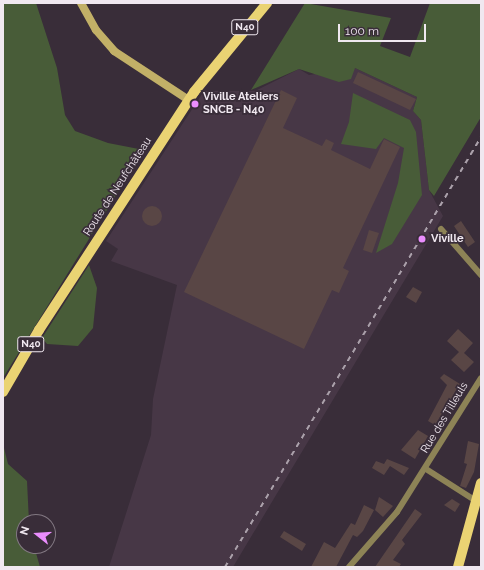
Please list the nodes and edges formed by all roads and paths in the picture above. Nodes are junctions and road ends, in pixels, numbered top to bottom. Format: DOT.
graph roads {
  1 [pos="81,3"];
  2 [pos="267,3"];
  3 [pos="189,100"];
  4 [pos="441,229"];
  5 [pos="481,275"];
  6 [pos="481,378"];
  7 [pos="3,392"];
  8 [pos="426,469"];
  9 [pos="481,483"];
  10 [pos="476,501"];
  11 [pos="349,567"];
  12 [pos="458,567"];
  1 -- 3 [label="street"];
  2 -- 3 [label="main road, Route de Neufchâteau / N40"];
  3 -- 7 [label="main road, Route de Neufchâteau / N40"];
  4 -- 5 [label="street"];
  6 -- 8 [label="street, Rue des Tilleuls"];
  8 -- 10 [label="street, Rue des Tilleuls"];
  8 -- 11 [label="street, Rue des Tilleuls"];
  9 -- 10 [label="main road"];
  10 -- 12 [label="main road"];
}
